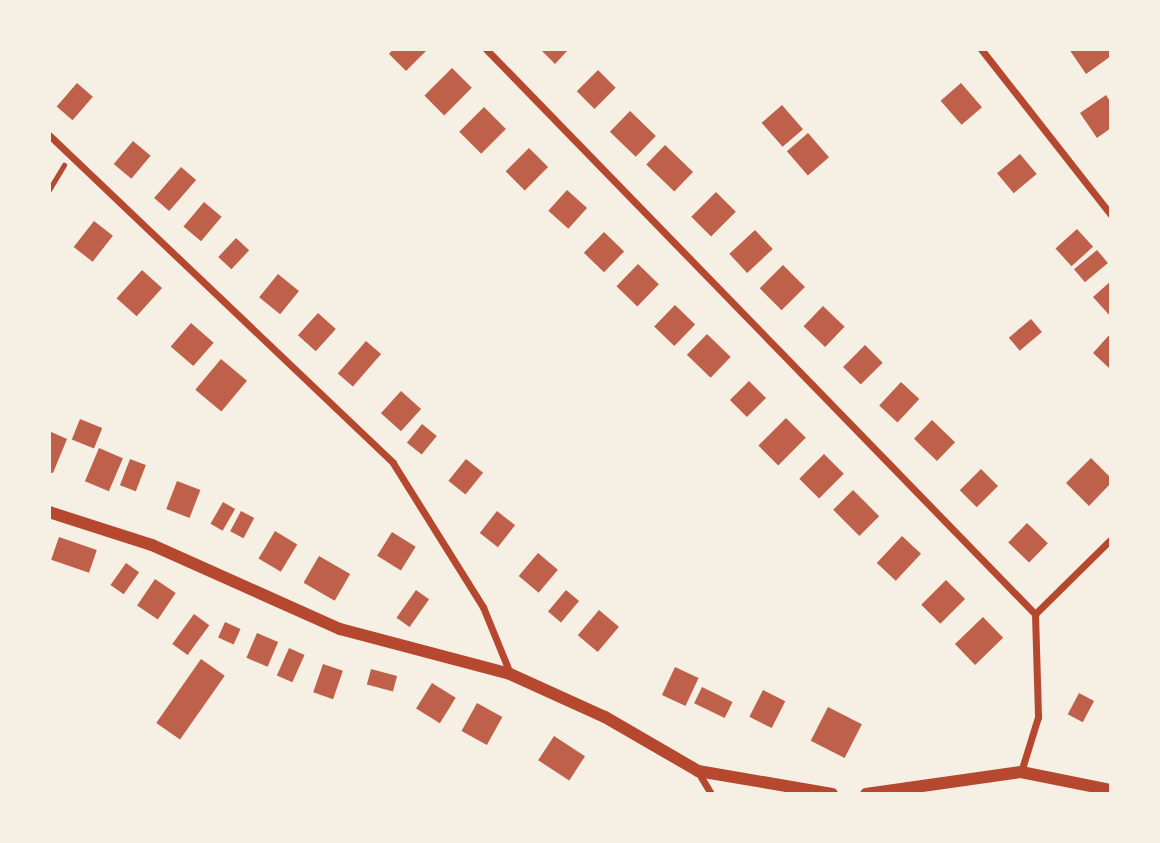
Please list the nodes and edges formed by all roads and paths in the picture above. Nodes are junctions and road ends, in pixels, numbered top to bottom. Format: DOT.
graph roads {
  1 [pos="486,49"];
  2 [pos="981,49"];
  3 [pos="49,135"];
  4 [pos="69,155"];
  5 [pos="49,190"];
  6 [pos="1111,215"];
  7 [pos="49,512"];
  8 [pos="1111,540"];
  9 [pos="1035,614"];
  10 [pos="510,674"];
  11 [pos="698,771"];
  12 [pos="1021,772"];
  13 [pos="1111,790"];
  14 [pos="711,794"];
  15 [pos="832,794"];
  16 [pos="866,794"];
  1 -- 9 [label="street"];
  2 -- 6 [label="street"];
  3 -- 4 [label="street"];
  4 -- 5 [label="path"];
  4 -- 10 [label="street"];
  7 -- 10 [label="street"];
  8 -- 9 [label="street"];
  9 -- 12 [label="street"];
  10 -- 11 [label="street"];
  11 -- 14 [label="street"];
  11 -- 15 [label="street"];
  12 -- 13 [label="street"];
  12 -- 16 [label="street"];
}
